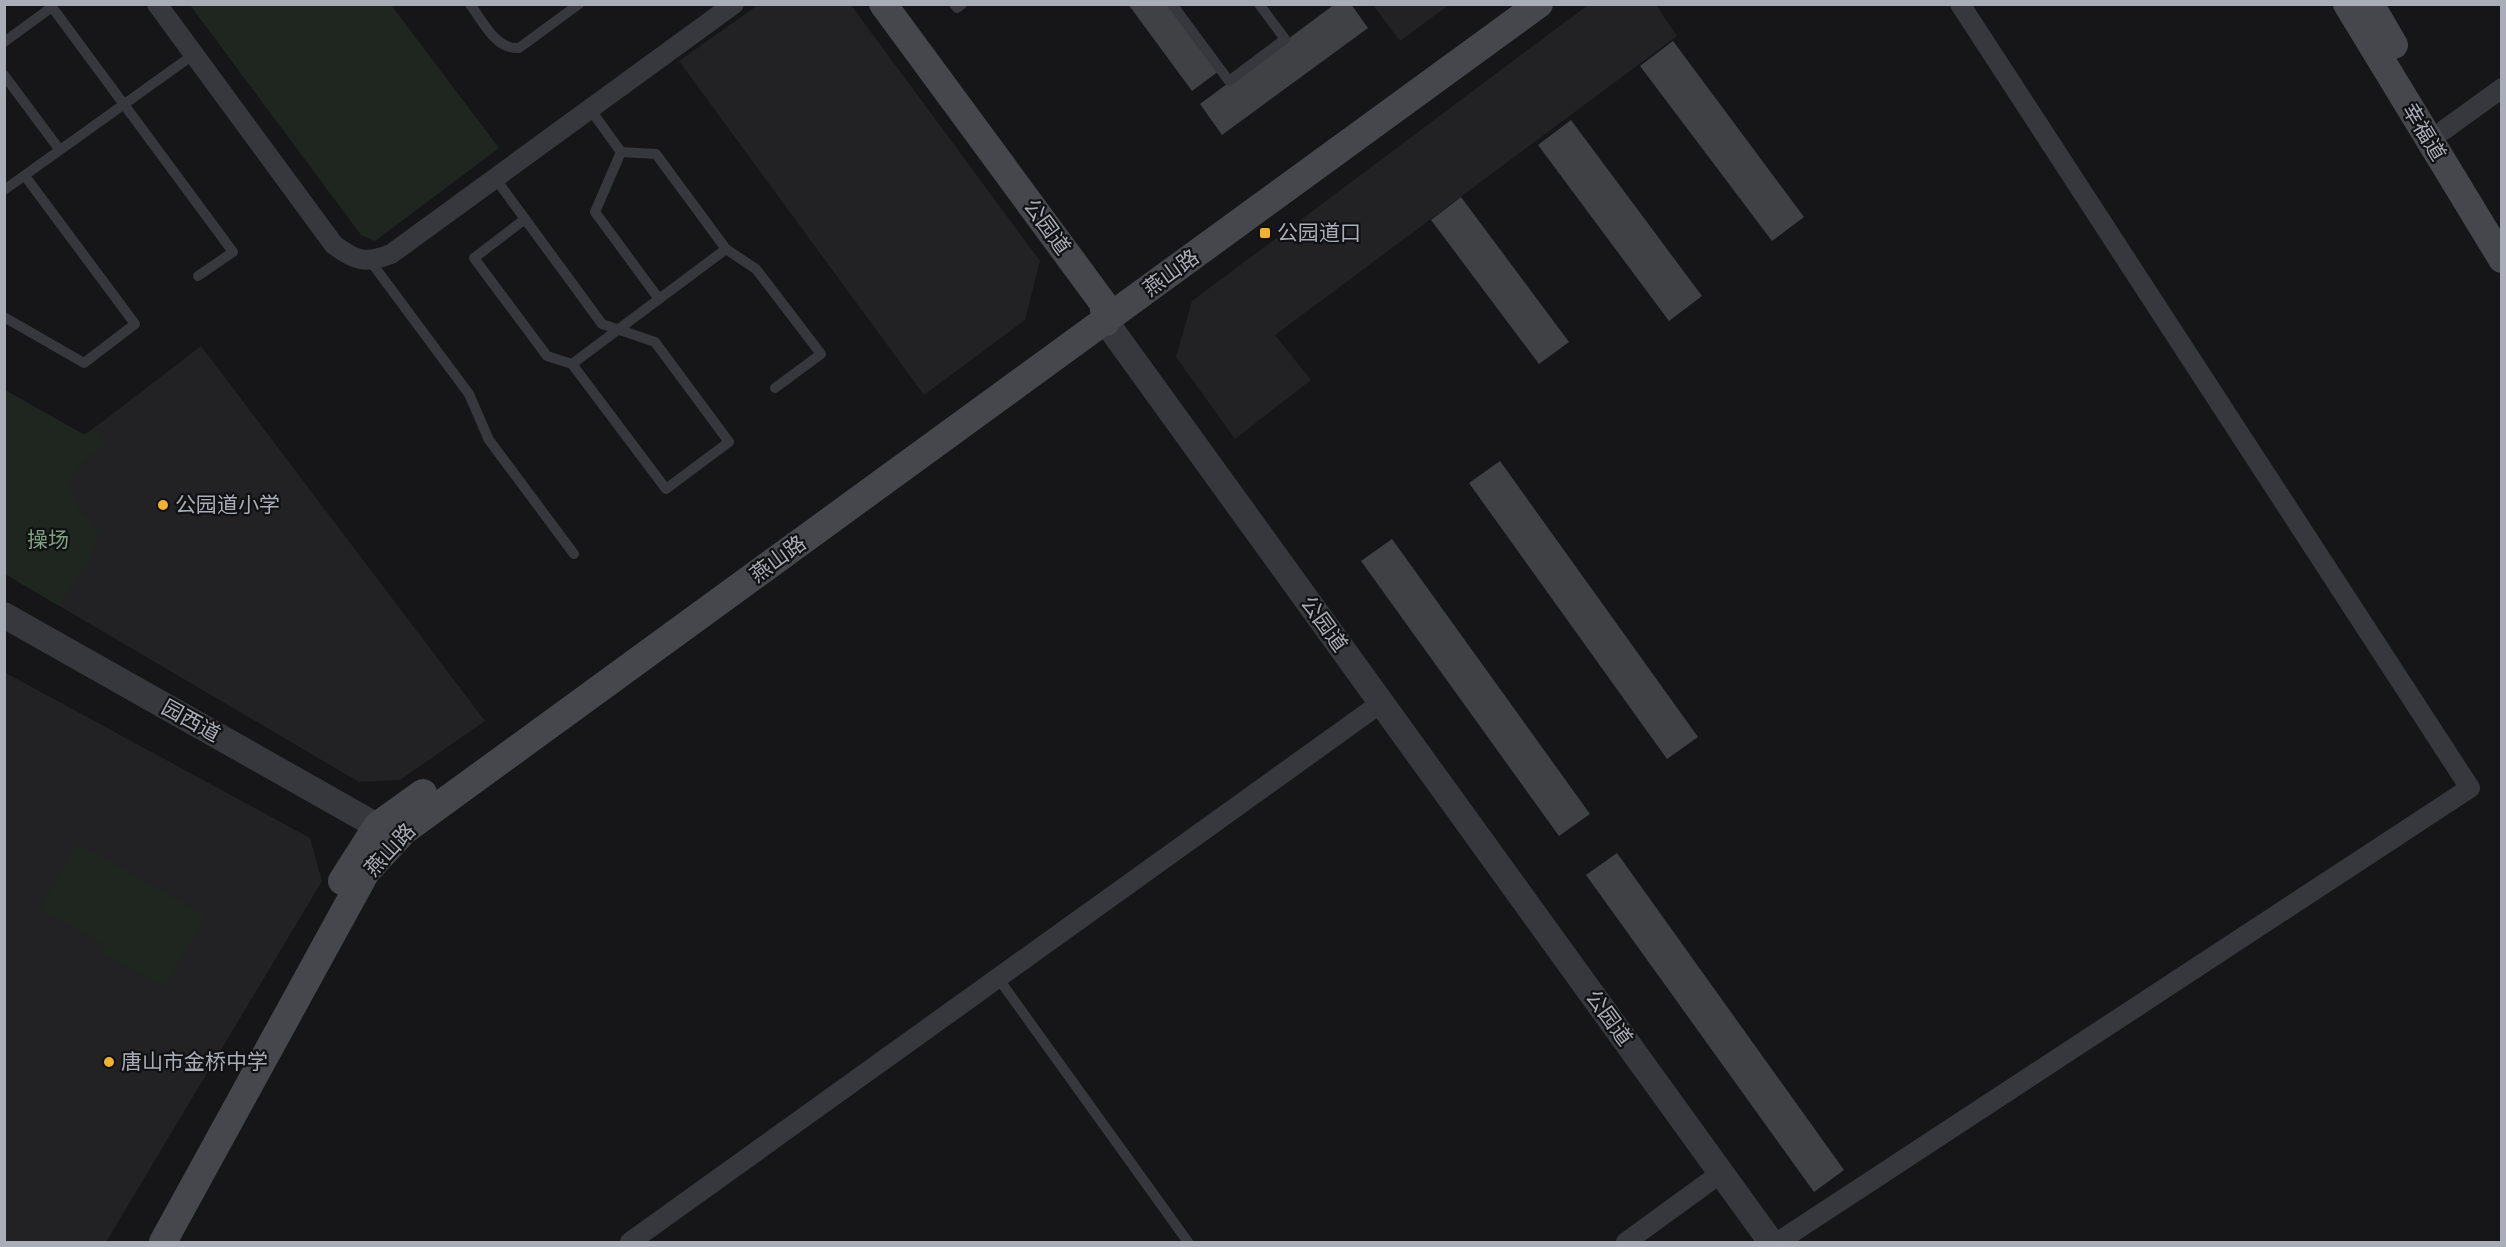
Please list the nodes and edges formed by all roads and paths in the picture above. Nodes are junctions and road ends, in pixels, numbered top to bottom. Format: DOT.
graph roads {
  1 [pos="156,4"];
  2 [pos="471,4"];
  3 [pos="579,4"];
  4 [pos="734,4"];
  5 [pos="883,4"];
  6 [pos="954,4"];
  7 [pos="962,4"];
  8 [pos="1172,4"];
  9 [pos="1259,4"];
  10 [pos="1507,4"];
  11 [pos="1539,4"];
  12 [pos="1960,4"];
  13 [pos="2347,4"];
  14 [pos="2370,4"];
  15 [pos="4,42"];
  16 [pos="194,55"];
  17 [pos="4,75"];
  18 [pos="2502,88"];
  19 [pos="124,103"];
  20 [pos="590,109"];
  21 [pos="2444,130"];
  22 [pos="59,149"];
  23 [pos="621,152"];
  24 [pos="25,176"];
  25 [pos="495,178"];
  26 [pos="4,190"];
  27 [pos="525,219"];
  28 [pos="2502,225"];
  29 [pos="726,249"];
  30 [pos="2502,260"];
  31 [pos="371,262"];
  32 [pos="198,276"];
  33 [pos="659,298"];
  34 [pos="1104,312"];
  35 [pos="4,317"];
  36 [pos="619,329"];
  37 [pos="572,364"];
  38 [pos="775,388"];
  39 [pos="574,554"];
  40 [pos="4,615"];
  41 [pos="1382,703"];
  42 [pos="377,826"];
  43 [pos="998,978"];
  44 [pos="1721,1173"];
  45 [pos="143,1242"];
  46 [pos="163,1242"];
  47 [pos="630,1242"];
  48 [pos="1188,1242"];
  49 [pos="1626,1242"];
  50 [pos="1771,1242"];
  51 [pos="1778,1242"];
  1 -- 16 [label="street"];
  2 -- 3 [label="lane"];
  4 -- 20 [label="street"];
  5 -- 34 [label="main road, 公园道"];
  6 -- 7 [label="lane"];
  8 -- 9 [label="lane"];
  10 -- 34 [label="main road, 燕山路"];
  11 -- 34 [label="main road, 燕山路"];
  12 -- 51 [label="street"];
  13 -- 30 [label="main road, 幸福道"];
  14 -- 21 [label="main road, 幸福道"];
  15 -- 19 [label="lane"];
  16 -- 19 [label="lane"];
  16 -- 31 [label="street"];
  17 -- 22 [label="lane"];
  18 -- 21 [label="street"];
  19 -- 22 [label="lane"];
  19 -- 32 [label="lane"];
  20 -- 23 [label="lane"];
  20 -- 25 [label="street"];
  21 -- 28 [label="main road, 幸福道"];
  22 -- 24 [label="lane"];
  23 -- 29 [label="lane"];
  23 -- 33 [label="lane"];
  24 -- 26 [label="lane"];
  24 -- 35 [label="lane"];
  25 -- 27 [label="lane"];
  25 -- 31 [label="street"];
  27 -- 36 [label="lane"];
  27 -- 37 [label="lane"];
  29 -- 33 [label="lane"];
  29 -- 38 [label="lane"];
  31 -- 39 [label="lane"];
  33 -- 36 [label="lane"];
  34 -- 41 [label="street, 公园道"];
  34 -- 42 [label="main road, 燕山路"];
  34 -- 46 [label="main road, 燕山路"];
  36 -- 37 [label="lane"];
  36 -- 37 [label="lane"];
  40 -- 42 [label="street, 园西道"];
  41 -- 43 [label="street"];
  41 -- 44 [label="street, 公园道"];
  42 -- 45 [label="main road, 燕山路"];
  43 -- 47 [label="street"];
  43 -- 48 [label="lane"];
  44 -- 49 [label="street"];
  44 -- 50 [label="street, 公园道"];
}
